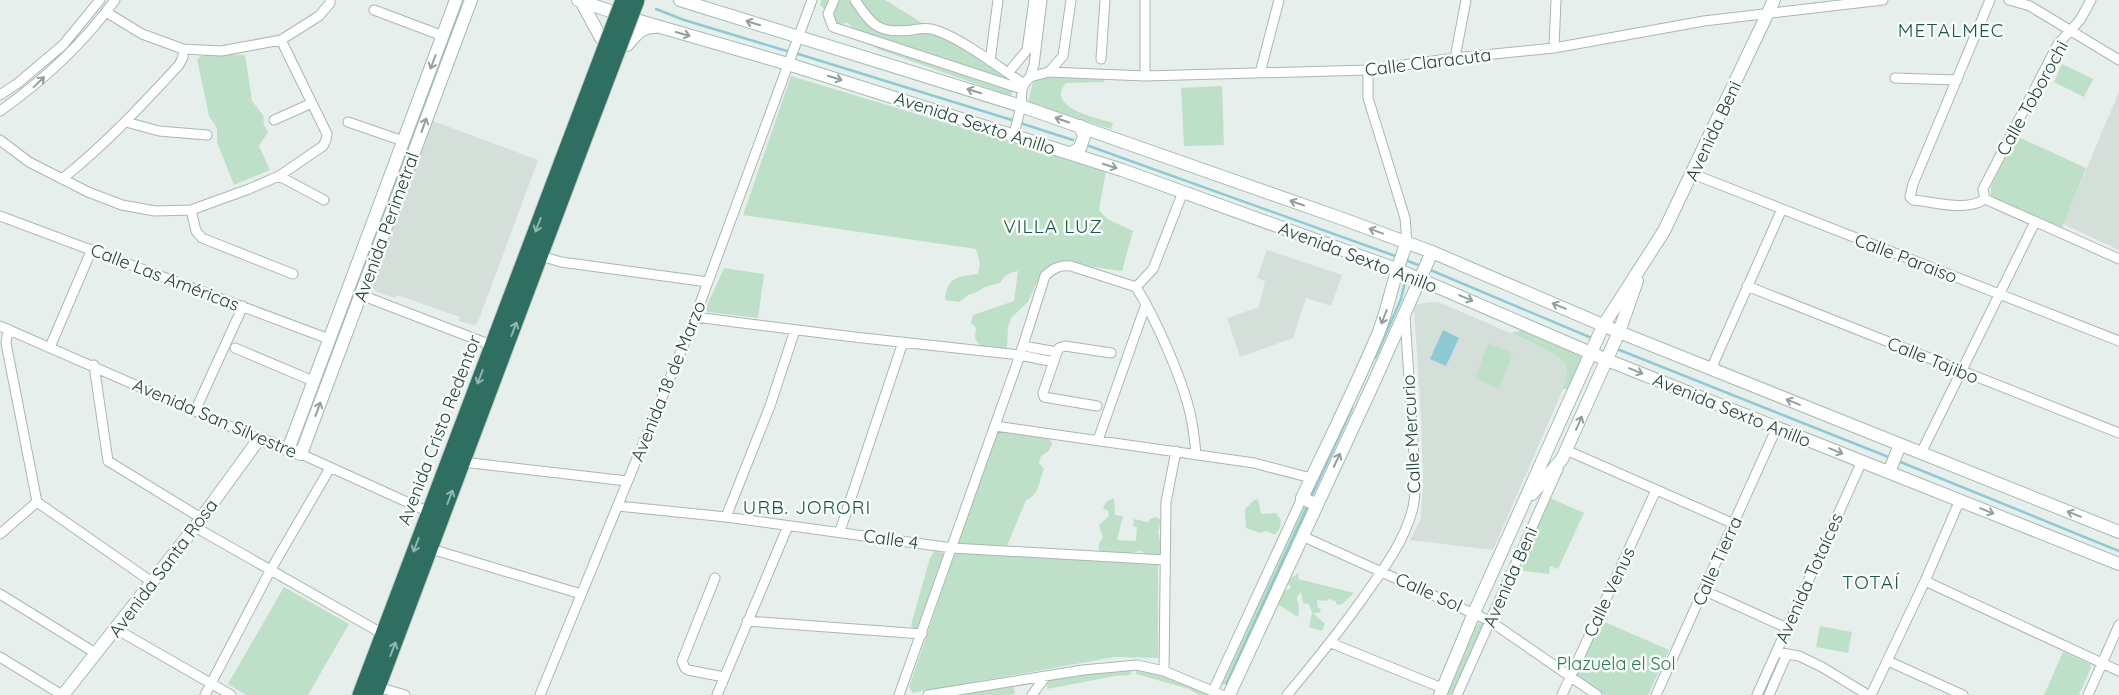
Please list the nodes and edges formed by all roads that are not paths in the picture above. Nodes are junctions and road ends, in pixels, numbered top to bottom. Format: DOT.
graph roads {
  1 [pos="114,0"];
  2 [pos="330,0"];
  3 [pos="471,0"];
  4 [pos="623,0"];
  5 [pos="636,0"];
  6 [pos="643,0"];
  7 [pos="680,0"];
  8 [pos="812,0"];
  9 [pos="834,0"];
  10 [pos="855,0"];
  11 [pos="998,0"];
  12 [pos="1034,0"];
  13 [pos="1042,0"];
  14 [pos="1071,0"];
  15 [pos="1105,0"];
  16 [pos="1145,0"];
  17 [pos="1278,0"];
  18 [pos="1466,0"];
  19 [pos="1556,0"];
  20 [pos="1774,0"];
  21 [pos="1882,0"];
  22 [pos="1990,0"];
  23 [pos="2009,0"];
  24 [pos="2091,0"];
  25 [pos="97,1"];
  26 [pos="580,1"];
  27 [pos="454,4"];
  28 [pos="613,6"];
  29 [pos="374,10"];
  30 [pos="106,12"];
  31 [pos="466,13"];
  32 [pos="1767,14"];
  33 [pos="636,20"];
  34 [pos="78,27"];
  35 [pos="658,27"];
  36 [pos="2071,30"];
  37 [pos="87,34"];
  38 [pos="442,36"];
  39 [pos="601,38"];
  40 [pos="281,40"];
  41 [pos="798,41"];
  42 [pos="627,45"];
  43 [pos="1554,48"];
  44 [pos="184,49"];
  45 [pos="1455,58"];
  46 [pos="1101,59"];
  47 [pos="790,60"];
  48 [pos="2119,60"];
  49 [pos="990,61"];
  50 [pos="1368,70"];
  51 [pos="1049,72"];
  52 [pos="1008,73"];
  53 [pos="1260,73"];
  54 [pos="1145,76"];
  55 [pos="1895,78"];
  56 [pos="1956,80"];
  57 [pos="1026,83"];
  58 [pos="422,90"];
  59 [pos="0,95"];
  60 [pos="436,95"];
  61 [pos="312,103"];
  62 [pos="1,108"];
  63 [pos="1020,109"];
  64 [pos="274,120"];
  65 [pos="126,122"];
  66 [pos="348,122"];
  67 [pos="1080,126"];
  68 [pos="1015,129"];
  69 [pos="207,134"];
  70 [pos="1101,134"];
  71 [pos="0,140"];
  72 [pos="403,141"];
  73 [pos="1071,153"];
  74 [pos="1091,160"];
  75 [pos="568,164"];
  76 [pos="392,170"];
  77 [pos="1693,174"];
  78 [pos="406,175"];
  79 [pos="279,176"];
  80 [pos="62,179"];
  81 [pos="562,181"];
  82 [pos="1183,192"];
  83 [pos="1985,199"];
  84 [pos="324,200"];
  85 [pos="1782,209"];
  86 [pos="191,210"];
  87 [pos="0,216"];
  88 [pos="2035,222"];
  89 [pos="1406,246"];
  90 [pos="92,249"];
  91 [pos="1431,255"];
  92 [pos="541,256"];
  93 [pos="1645,258"];
  94 [pos="2119,259"];
  95 [pos="1397,266"];
  96 [pos="294,274"];
  97 [pos="1422,276"];
  98 [pos="708,282"];
  99 [pos="1747,286"];
  100 [pos="1136,287"];
  101 [pos="361,294"];
  102 [pos="2000,295"];
  103 [pos="1146,304"];
  104 [pos="243,306"];
  105 [pos="1405,313"];
  106 [pos="339,314"];
  107 [pos="695,317"];
  108 [pos="352,319"];
  109 [pos="4,327"];
  110 [pos="1603,327"];
  111 [pos="794,330"];
  112 [pos="1618,334"];
  113 [pos="329,340"];
  114 [pos="2119,341"];
  115 [pos="903,342"];
  116 [pos="491,345"];
  117 [pos="50,347"];
  118 [pos="235,348"];
  119 [pos="1021,350"];
  120 [pos="1592,351"];
  121 [pos="1057,352"];
  122 [pos="1111,353"];
  123 [pos="1608,358"];
  124 [pos="1054,362"];
  125 [pos="94,365"];
  126 [pos="1710,369"];
  127 [pos="1962,371"];
  128 [pos="313,381"];
  129 [pos="1097,406"];
  130 [pos="195,411"];
  131 [pos="995,426"];
  132 [pos="1777,427"];
  133 [pos="2119,433"];
  134 [pos="259,439"];
  135 [pos="1098,440"];
  136 [pos="288,450"];
  137 [pos="1176,452"];
  138 [pos="1921,453"];
  139 [pos="301,454"];
  140 [pos="1196,454"];
  141 [pos="1564,455"];
  142 [pos="1894,459"];
  143 [pos="1862,461"];
  144 [pos="464,462"];
  145 [pos="330,468"];
  146 [pos="1312,478"];
  147 [pos="627,481"];
  148 [pos="1656,490"];
  149 [pos="1302,498"];
  150 [pos="1960,500"];
  151 [pos="37,502"];
  152 [pos="1317,505"];
  153 [pos="1522,505"];
  154 [pos="618,506"];
  155 [pos="429,512"];
  156 [pos="726,517"];
  157 [pos="198,523"];
  158 [pos="1734,524"];
  159 [pos="788,526"];
  160 [pos="840,531"];
  161 [pos="2119,532"];
  162 [pos="0,534"];
  163 [pos="1302,536"];
  164 [pos="952,548"];
  165 [pos="431,549"];
  166 [pos="1165,560"];
  167 [pos="2119,564"];
  168 [pos="270,571"];
  169 [pos="1382,571"];
  170 [pos="714,578"];
  171 [pos="152,582"];
  172 [pos="1925,582"];
  173 [pos="1703,590"];
  174 [pos="0,594"];
  175 [pos="581,594"];
  176 [pos="1474,613"];
  177 [pos="747,621"];
  178 [pos="1490,621"];
  179 [pos="2119,625"];
  180 [pos="1787,628"];
  181 [pos="116,630"];
  182 [pos="383,634"];
  183 [pos="922,634"];
  184 [pos="1331,643"];
  185 [pos="1776,652"];
  186 [pos="97,654"];
  187 [pos="1787,654"];
  188 [pos="0,657"];
  189 [pos="1888,661"];
  190 [pos="2102,663"];
  191 [pos="1164,671"];
  192 [pos="2119,671"];
  193 [pos="1046,676"];
  194 [pos="724,677"];
  195 [pos="1570,677"];
  196 [pos="211,684"];
  197 [pos="377,691"];
  198 [pos="1213,691"];
  199 [pos="1441,692"];
  200 [pos="63,695"];
  201 [pos="205,695"];
  202 [pos="231,695"];
  203 [pos="360,695"];
  204 [pos="405,695"];
  205 [pos="540,695"];
  206 [pos="717,695"];
  207 [pos="898,695"];
  208 [pos="928,695"];
  209 [pos="1032,695"];
  210 [pos="1222,695"];
  211 [pos="1229,695"];
  212 [pos="1287,695"];
  213 [pos="1457,695"];
  214 [pos="1562,695"];
  215 [pos="1597,695"];
  216 [pos="1656,695"];
  217 [pos="1757,695"];
  218 [pos="1769,695"];
  219 [pos="1870,695"];
  220 [pos="1963,695"];
  221 [pos="2088,695"];
  1 -- 30 [label="street"];
  2 -- 40 [label="street"];
  3 -- 31 [label="main road, Avenida Perimetral"];
  4 -- 75 [label="highway, Avenida Cristo Redentor, bridge"];
  5 -- 75 [label="highway, Avenida Cristo Redentor, bridge"];
  6 -- 33 [label="main road, Avenida Cristo Redentor"];
  41 -- 7 [label="main road, Avenida Sexto Anillo, one-way"];
  8 -- 41 [label="street, Avenida 18 de Marzo"];
  9 -- 57 [label="street"];
  10 -- 49 [label="street"];
  11 -- 49 [label="street"];
  12 -- 52 [label="street"];
  13 -- 57 [label="street"];
  14 -- 51 [label="street"];
  15 -- 46 [label="street"];
  16 -- 54 [label="street"];
  17 -- 53 [label="street"];
  18 -- 45 [label="street"];
  19 -- 43 [label="street"];
  20 -- 32 [label="main road, Avenida Beni"];
  21 -- 32 [label="street, Calle Claracuta"];
  22 -- 56 [label="street"];
  23 -- 36 [label="street"];
  24 -- 36 [label="street, Calle Toborochi"];
  25 -- 34 [label="street"];
  26 -- 28 [label="main road, Avenida Sexto Anillo"];
  26 -- 39 [label="main road"];
  27 -- 31 [label="main road"];
  27 -- 38 [label="main road, Avenida Perimetral"];
  28 -- 33 [label="main road, Avenida Sexto Anillo"];
  28 -- 39 [label="main road, Avenida Cristo Redentor"];
  29 -- 38 [label="street"];
  30 -- 37 [label="street"];
  30 -- 44 [label="street"];
  31 -- 60 [label="main road, Avenida Perimetral"];
  32 -- 43 [label="street, Calle Claracuta"];
  32 -- 77 [label="main road, Avenida Beni"];
  33 -- 35 [label="main road, Avenida Sexto Anillo"];
  33 -- 42 [label="main road, Avenida Cristo Redentor"];
  34 -- 37 [label="street"];
  34 -- 59 [label="street"];
  35 -- 42 [label="main road"];
  35 -- 47 [label="main road, Avenida Sexto Anillo, one-way"];
  36 -- 48 [label="street"];
  36 -- 83 [label="street, Calle Toborochi"];
  62 -- 37 [label="street, one-way"];
  38 -- 58 [label="main road, Avenida Perimetral, one-way"];
  39 -- 42 [label="main road"];
  39 -- 81 [label="main road, Avenida Cristo Redentor"];
  40 -- 44 [label="street"];
  40 -- 61 [label="street"];
  41 -- 47 [label="street, Avenida 18 de Marzo"];
  63 -- 41 [label="main road, Avenida Sexto Anillo, one-way"];
  42 -- 81 [label="main road, Avenida Cristo Redentor"];
  43 -- 45 [label="street, Calle Claracuta"];
  44 -- 65 [label="street"];
  45 -- 50 [label="street, Calle Claracuta"];
  47 -- 68 [label="main road, Avenida Sexto Anillo, one-way"];
  47 -- 98 [label="street, Avenida 18 de Marzo"];
  49 -- 52 [label="street"];
  50 -- 53 [label="street, Calle Claracuta"];
  50 -- 89 [label="street"];
  51 -- 54 [label="street, Calle Claracuta"];
  51 -- 57 [label="street, Calle Claracuta"];
  52 -- 57 [label="street"];
  53 -- 54 [label="street, Calle Claracuta"];
  55 -- 56 [label="street"];
  56 -- 83 [label="street"];
  57 -- 63 [label="street"];
  58 -- 60 [label="main road"];
  58 -- 72 [label="main road, Avenida Perimetral"];
  78 -- 60 [label="main road, Avenida Perimetral, one-way"];
  61 -- 64 [label="street"];
  61 -- 79 [label="street"];
  67 -- 63 [label="main road, Avenida Sexto Anillo, one-way"];
  63 -- 68 [label="street"];
  65 -- 69 [label="street"];
  65 -- 80 [label="street"];
  66 -- 72 [label="street"];
  67 -- 70 [label="main road, Avenida Sexto Anillo"];
  67 -- 73 [label="main road"];
  68 -- 73 [label="main road, Avenida Sexto Anillo"];
  70 -- 74 [label="main road"];
  89 -- 70 [label="main road, Avenida Sexto Anillo, one-way"];
  71 -- 80 [label="street"];
  72 -- 76 [label="main road, Avenida Perimetral"];
  73 -- 74 [label="main road, Avenida Sexto Anillo"];
  74 -- 82 [label="main road, Avenida Sexto Anillo, one-way"];
  75 -- 81 [label="highway, Avenida Cristo Redentor"];
  76 -- 78 [label="main road"];
  76 -- 106 [label="main road, Avenida Perimetral"];
  77 -- 85 [label="street, Calle Paraiso"];
  77 -- 93 [label="main road, Avenida Beni"];
  78 -- 101 [label="main road, Avenida Perimetral"];
  79 -- 84 [label="street"];
  79 -- 86 [label="street"];
  80 -- 86 [label="street"];
  81 -- 92 [label="highway, Avenida Cristo Redentor"];
  81 -- 116 [label="highway, Avenida Cristo Redentor, one-way"];
  82 -- 95 [label="main road, Avenida Sexto Anillo"];
  82 -- 100 [label="street"];
  83 -- 88 [label="street"];
  85 -- 99 [label="street"];
  85 -- 102 [label="street, Calle Paraiso"];
  86 -- 96 [label="street"];
  87 -- 90 [label="street, Calle Las Américas"];
  88 -- 94 [label="street"];
  88 -- 102 [label="street"];
  89 -- 91 [label="main road, Avenida Sexto Anillo"];
  89 -- 95 [label="main road"];
  90 -- 104 [label="street, Calle Las Américas"];
  90 -- 117 [label="street"];
  91 -- 97 [label="main road"];
  110 -- 91 [label="main road, Avenida Sexto Anillo, one-way"];
  92 -- 98 [label="street"];
  144 -- 92 [label="highway, Avenida Cristo Redentor, one-way"];
  93 -- 110 [label="main road, Avenida Beni"];
  93 -- 112 [label="main road, Avenida Beni"];
  95 -- 97 [label="main road, Avenida Sexto Anillo"];
  95 -- 146 [label="main road, one-way"];
  97 -- 105 [label="main road"];
  97 -- 120 [label="main road, Avenida Sexto Anillo, one-way"];
  98 -- 107 [label="street, Avenida 18 de Marzo"];
  99 -- 126 [label="street"];
  99 -- 127 [label="street, Calle Tajibo"];
  100 -- 103 [label="street"];
  100 -- 119 [label="street"];
  101 -- 108 [label="main road, Avenida Perimetral"];
  101 -- 116 [label="street"];
  102 -- 114 [label="street, Calle Paraiso"];
  102 -- 127 [label="street"];
  103 -- 135 [label="street"];
  103 -- 140 [label="street"];
  104 -- 113 [label="street, Calle Las Américas"];
  104 -- 130 [label="street"];
  152 -- 105 [label="main road, one-way"];
  105 -- 169 [label="street, Calle Mercurio"];
  106 -- 108 [label="main road"];
  106 -- 113 [label="main road, Avenida Perimetral"];
  107 -- 111 [label="street"];
  107 -- 147 [label="street, Avenida 18 de Marzo"];
  139 -- 108 [label="main road, Avenida Perimetral, one-way"];
  109 -- 117 [label="street, Avenida San Silvestre"];
  109 -- 151 [label="street"];
  110 -- 112 [label="main road, Avenida Sexto Anillo"];
  110 -- 120 [label="main road, Avenida Beni"];
  111 -- 115 [label="street"];
  111 -- 156 [label="street"];
  112 -- 123 [label="main road, Avenida Beni"];
  112 -- 126 [label="main road, Avenida Sexto Anillo"];
  113 -- 128 [label="main road, Avenida Perimetral"];
  115 -- 119 [label="street"];
  115 -- 160 [label="street"];
  116 -- 155 [label="highway, Avenida Cristo Redentor, one-way"];
  117 -- 125 [label="street, Avenida San Silvestre"];
  118 -- 128 [label="street"];
  119 -- 121 [label="street"];
  119 -- 124 [label="street"];
  119 -- 131 [label="street"];
  120 -- 123 [label="main road, Avenida Sexto Anillo"];
  120 -- 153 [label="main road, Avenida Beni"];
  121 -- 122 [label="street"];
  121 -- 124 [label="street"];
  123 -- 132 [label="main road, Avenida Sexto Anillo, one-way"];
  141 -- 123 [label="main road, Avenida Beni, one-way"];
  124 -- 129 [label="street"];
  125 -- 130 [label="street, Avenida San Silvestre"];
  125 -- 157 [label="street"];
  142 -- 126 [label="main road, Avenida Sexto Anillo, one-way"];
  127 -- 133 [label="street, Calle Tajibo"];
  127 -- 138 [label="street"];
  128 -- 136 [label="main road, Avenida Perimetral"];
  130 -- 134 [label="street, Avenida San Silvestre"];
  131 -- 135 [label="street"];
  131 -- 164 [label="street"];
  132 -- 143 [label="main road, Avenida Sexto Anillo, one-way"];
  132 -- 158 [label="street, Calle Tierra"];
  134 -- 136 [label="main road, Avenida San Silvestre"];
  134 -- 157 [label="main road, Avenida Santa Rosa"];
  135 -- 137 [label="street"];
  136 -- 139 [label="main road, Avenida San Silvestre"];
  137 -- 140 [label="street"];
  137 -- 166 [label="street"];
  138 -- 142 [label="main road, Avenida Sexto Anillo"];
  161 -- 138 [label="main road, Avenida Sexto Anillo, one-way"];
  139 -- 145 [label="street, Avenida San Silvestre"];
  140 -- 146 [label="street"];
  141 -- 148 [label="street"];
  141 -- 153 [label="main road, Avenida Beni"];
  141 -- 178 [label="street, Avenida Beni"];
  142 -- 143 [label="main road, Avenida Sexto Anillo"];
  142 -- 150 [label="main road, Avenida Sexto Anillo"];
  143 -- 180 [label="street, Avenida Totaíces"];
  144 -- 147 [label="street"];
  165 -- 144 [label="highway, Avenida Cristo Redentor, one-way"];
  145 -- 155 [label="street, Avenida San Silvestre"];
  145 -- 168 [label="street"];
  146 -- 149 [label="main road"];
  147 -- 154 [label="street, Avenida 18 de Marzo"];
  148 -- 158 [label="street"];
  148 -- 195 [label="street, Calle Venus"];
  149 -- 152 [label="main road"];
  149 -- 198 [label="street"];
  150 -- 167 [label="main road, Avenida Sexto Anillo, one-way"];
  150 -- 172 [label="street"];
  151 -- 162 [label="street"];
  151 -- 171 [label="street"];
  152 -- 163 [label="main road"];
  153 -- 176 [label="main road, Avenida Beni"];
  154 -- 156 [label="street, Calle 4"];
  154 -- 175 [label="street, Avenida 18 de Marzo"];
  155 -- 182 [label="highway, Avenida Cristo Redentor, one-way"];
  156 -- 159 [label="street, Calle 4"];
  157 -- 168 [label="street"];
  157 -- 171 [label="main road, Avenida Santa Rosa"];
  158 -- 173 [label="street, Calle Tierra"];
  159 -- 160 [label="street, Calle 4"];
  159 -- 177 [label="street"];
  160 -- 164 [label="street, Calle 4"];
  163 -- 169 [label="street, Calle Sol"];
  163 -- 211 [label="main road"];
  164 -- 166 [label="street, Calle 4"];
  164 -- 183 [label="street"];
  165 -- 175 [label="street"];
  197 -- 165 [label="highway, Avenida Cristo Redentor, one-way"];
  166 -- 191 [label="street"];
  168 -- 182 [label="street"];
  168 -- 196 [label="street"];
  169 -- 176 [label="street, Calle Sol"];
  169 -- 184 [label="street, Calle Mercurio"];
  170 -- 194 [label="street"];
  171 -- 181 [label="main road, Avenida Santa Rosa"];
  172 -- 189 [label="street"];
  172 -- 190 [label="street"];
  173 -- 180 [label="street"];
  173 -- 216 [label="street, Calle Tierra"];
  174 -- 186 [label="street"];
  175 -- 205 [label="street, Avenida 18 de Marzo"];
  176 -- 178 [label="street, Calle Sol"];
  176 -- 199 [label="main road, Avenida Beni"];
  177 -- 183 [label="street"];
  177 -- 194 [label="street"];
  178 -- 195 [label="street, Calle Sol"];
  178 -- 213 [label="street, Avenida Beni"];
  179 -- 190 [label="street"];
  180 -- 185 [label="street, Avenida Totaíces"];
  181 -- 186 [label="main road, Avenida Santa Rosa"];
  181 -- 196 [label="street"];
  182 -- 203 [label="highway, Avenida Cristo Redentor"];
  183 -- 207 [label="street"];
  184 -- 199 [label="street"];
  184 -- 212 [label="street, Calle Mercurio"];
  185 -- 187 [label="street"];
  185 -- 217 [label="street, Avenida Totaíces"];
  186 -- 200 [label="main road, Avenida Santa Rosa"];
  187 -- 218 [label="street"];
  187 -- 219 [label="street"];
  188 -- 200 [label="street"];
  189 -- 219 [label="street"];
  189 -- 220 [label="street"];
  190 -- 192 [label="street"];
  190 -- 221 [label="street"];
  191 -- 193 [label="street"];
  191 -- 198 [label="street"];
  193 -- 208 [label="street"];
  193 -- 209 [label="street"];
  194 -- 206 [label="street"];
  195 -- 214 [label="street, Calle Venus"];
  195 -- 215 [label="street, Calle Sol"];
  196 -- 201 [label="street"];
  196 -- 202 [label="street"];
  197 -- 204 [label="street"];
  198 -- 210 [label="street"];
}
